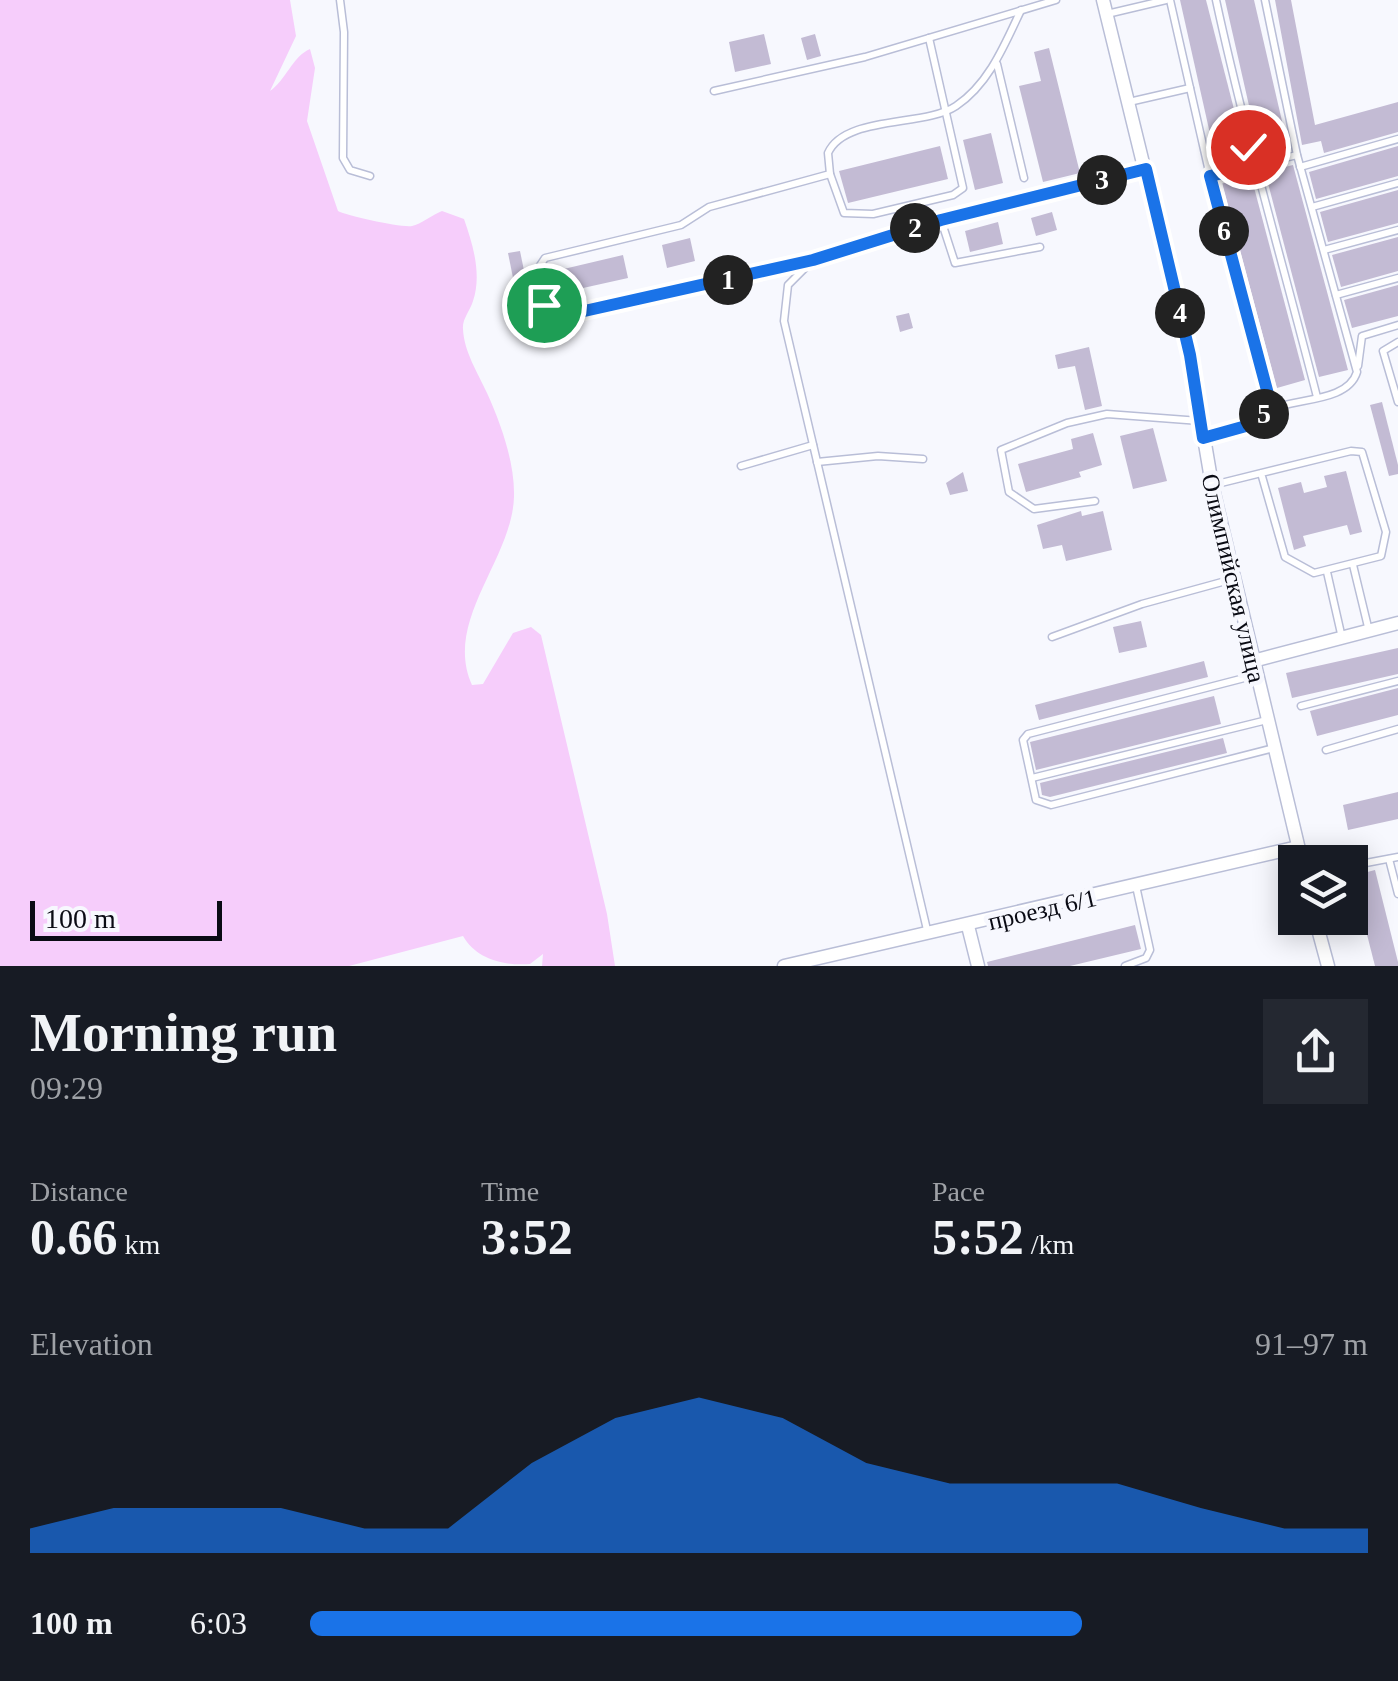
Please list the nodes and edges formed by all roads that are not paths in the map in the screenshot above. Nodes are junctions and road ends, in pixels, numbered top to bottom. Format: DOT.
graph roads {
  1 [pos="340,0"];
  2 [pos="1056,0"];
  3 [pos="1168,0"];
  4 [pos="1216,0"];
  5 [pos="1265,0"];
  6 [pos="1105,7"];
  7 [pos="1021,10"];
  8 [pos="929,38"];
  9 [pos="997,63"];
  10 [pos="1190,88"];
  11 [pos="714,91"];
  12 [pos="1129,102"];
  13 [pos="947,111"];
  14 [pos="1398,139"];
  15 [pos="1297,155"];
  16 [pos="1254,166"];
  17 [pos="1300,168"];
  18 [pos="1146,169"];
  19 [pos="830,174"];
  20 [pos="370,176"];
  21 [pos="1210,176"];
  22 [pos="1024,178"];
  23 [pos="1398,183"];
  24 [pos="1312,207"];
  25 [pos="941,220"];
  26 [pos="1398,230"];
  27 [pos="1040,246"];
  28 [pos="1324,250"];
  29 [pos="813,260"];
  30 [pos="1398,278"];
  31 [pos="1336,295"];
  32 [pos="1398,325"];
  33 [pos="1398,342"];
  34 [pos="1357,372"];
  35 [pos="1317,397"];
  36 [pos="1398,402"];
  37 [pos="1272,409"];
  38 [pos="1200,420"];
  39 [pos="1203,438"];
  40 [pos="813,444"];
  41 [pos="923,459"];
  42 [pos="818,462"];
  43 [pos="741,466"];
  44 [pos="1261,473"];
  45 [pos="1212,485"];
  46 [pos="1095,501"];
  47 [pos="1353,565"];
  48 [pos="1326,572"];
  49 [pos="1232,579"];
  50 [pos="1398,623"];
  51 [pos="1369,631"];
  52 [pos="1052,637"];
  53 [pos="1342,638"];
  54 [pos="1254,668"];
  55 [pos="1398,681"];
  56 [pos="1301,706"];
  57 [pos="1267,720"];
  58 [pos="1398,729"];
  59 [pos="1274,748"];
  60 [pos="1326,750"];
  61 [pos="1032,778"];
  62 [pos="1298,845"];
  63 [pos="1278,852"];
  64 [pos="1394,858"];
  65 [pos="1368,863"];
  66 [pos="1136,886"];
  67 [pos="1398,894"];
  68 [pos="968,926"];
  69 [pos="928,935"];
  70 [pos="1320,935"];
  71 [pos="821,962"];
  72 [pos="784,966"];
  73 [pos="978,966"];
  74 [pos="1125,966"];
  75 [pos="1328,966"];
  1 -- 20 [label="lane"];
  2 -- 7 [label="lane"];
  3 -- 6 [label="lane"];
  3 -- 10 [label="lane"];
  4 -- 16 [label="lane"];
  5 -- 15 [label="lane"];
  6 -- 12 [label="street, Олимпийская улица"];
  7 -- 8 [label="lane"];
  7 -- 9 [label="lane"];
  8 -- 11 [label="lane"];
  8 -- 13 [label="lane"];
  9 -- 13 [label="lane"];
  9 -- 22 [label="lane"];
  10 -- 12 [label="lane"];
  10 -- 21 [label="lane"];
  12 -- 18 [label="street, Олимпийская улица"];
  13 -- 19 [label="lane"];
  13 -- 19 [label="lane"];
  14 -- 17 [label="lane"];
  15 -- 16 [label="lane"];
  15 -- 17 [label="lane"];
  16 -- 21 [label="lane"];
  16 -- 35 [label="lane"];
  17 -- 24 [label="lane"];
  18 -- 25 [label="lane"];
  18 -- 38 [label="street, Олимпийская улица"];
  19 -- 29 [label="lane"];
  21 -- 37 [label="lane"];
  23 -- 24 [label="lane"];
  24 -- 28 [label="lane"];
  25 -- 27 [label="lane"];
  25 -- 29 [label="lane"];
  26 -- 28 [label="lane"];
  28 -- 31 [label="lane"];
  29 -- 40 [label="lane"];
  30 -- 31 [label="lane"];
  31 -- 34 [label="lane"];
  32 -- 34 [label="lane"];
  33 -- 36 [label="lane"];
  34 -- 35 [label="lane"];
  35 -- 37 [label="lane"];
  37 -- 39 [label="lane"];
  38 -- 39 [label="street, Олимпийская улица"];
  38 -- 46 [label="lane"];
  39 -- 45 [label="street, Олимпийская улица"];
  40 -- 42 [label="lane"];
  40 -- 43 [label="lane"];
  41 -- 42 [label="lane"];
  42 -- 69 [label="lane"];
  44 -- 45 [label="lane"];
  44 -- 47 [label="lane"];
  44 -- 48 [label="lane"];
  45 -- 49 [label="street, Олимпийская улица"];
  47 -- 48 [label="lane"];
  47 -- 51 [label="lane"];
  48 -- 53 [label="lane"];
  49 -- 52 [label="lane"];
  49 -- 54 [label="street, Олимпийская улица"];
  50 -- 51 [label="street"];
  51 -- 53 [label="street"];
  53 -- 54 [label="street"];
  54 -- 57 [label="street, Олимпийская улица"];
  54 -- 61 [label="lane"];
  55 -- 56 [label="lane"];
  57 -- 59 [label="street, Олимпийская улица"];
  57 -- 61 [label="lane"];
  58 -- 60 [label="lane"];
  59 -- 61 [label="lane"];
  59 -- 62 [label="street, Олимпийская улица"];
  63 -- 66 [label="street, проезд 6/1"];
  64 -- 65 [label="lane"];
  64 -- 67 [label="lane"];
  66 -- 68 [label="street, проезд 6/1"];
  66 -- 74 [label="lane"];
  68 -- 69 [label="street, проезд 6/1"];
  68 -- 73 [label="street"];
  69 -- 71 [label="street, проезд 6/1"];
  70 -- 75 [label="street"];
  71 -- 72 [label="street, проезд 6/1"];
}
